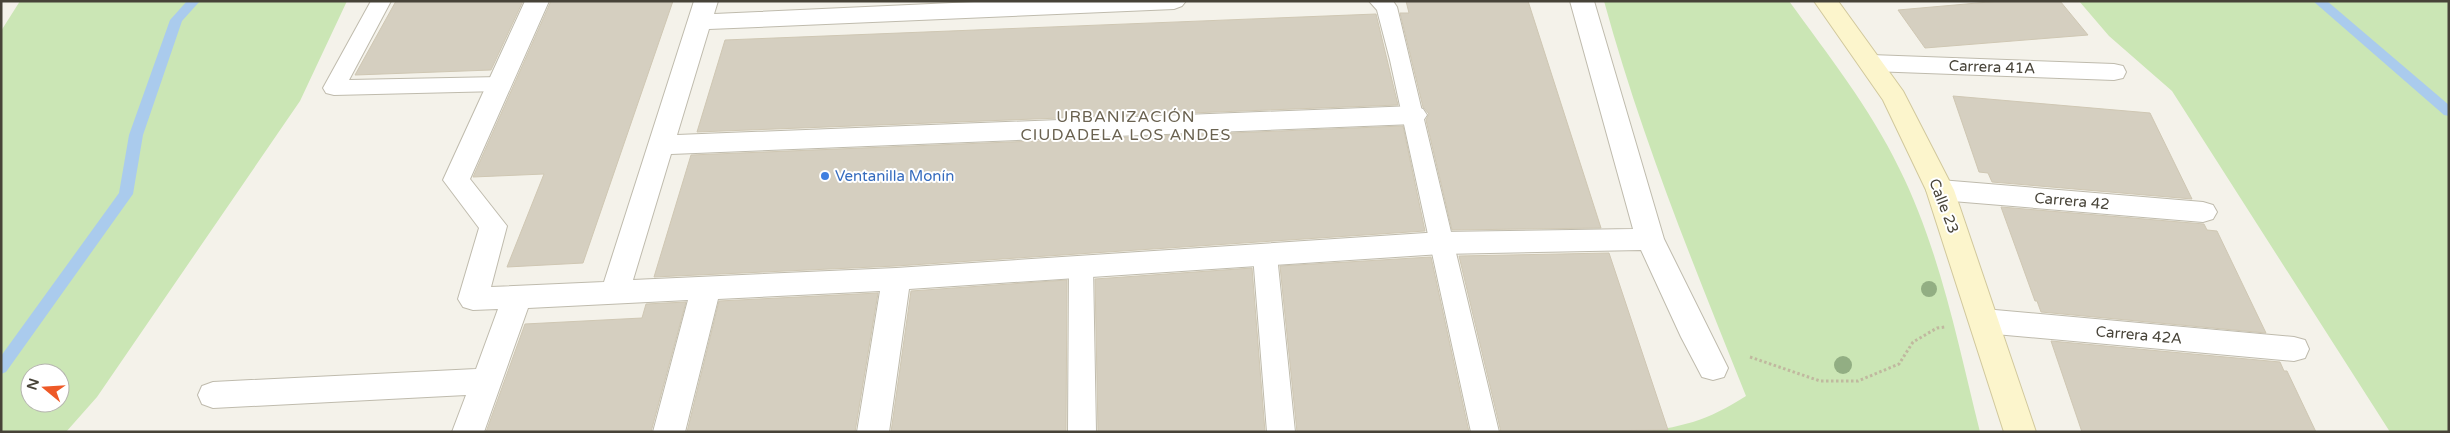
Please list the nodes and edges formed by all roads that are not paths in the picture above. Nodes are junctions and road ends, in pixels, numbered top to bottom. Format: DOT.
graph roads {
  1 [pos="381,1"];
  2 [pos="537,1"];
  3 [pos="1174,1"];
  4 [pos="1379,1"];
  5 [pos="1582,1"];
  6 [pos="1826,1"];
  7 [pos="702,12"];
  8 [pos="1871,63"];
  9 [pos="2114,72"];
  10 [pos="500,84"];
  11 [pos="1414,115"];
  12 [pos="661,145"];
  13 [pos="1940,190"];
  14 [pos="2203,212"];
  15 [pos="1650,239"];
  16 [pos="1441,243"];
  17 [pos="1264,255"];
  18 [pos="1081,267"];
  19 [pos="896,279"];
  20 [pos="706,288"];
  21 [pos="615,292"];
  22 [pos="518,297"];
  23 [pos="1984,321"];
  24 [pos="2294,349"];
  25 [pos="1713,368"];
  26 [pos="485,381"];
  27 [pos="213,394"];
  28 [pos="468,432"];
  29 [pos="669,432"];
  30 [pos="873,432"];
  31 [pos="1082,432"];
  32 [pos="1281,432"];
  33 [pos="1485,432"];
  34 [pos="2020,432"];
  1 -- 10 [label="lane"];
  2 -- 10 [label="street"];
  3 -- 7 [label="street"];
  4 -- 11 [label="lane"];
  5 -- 15 [label="street"];
  6 -- 8 [label="main road, Calle 23"];
  7 -- 12 [label="street"];
  8 -- 9 [label="street, Carrera 41A"];
  8 -- 13 [label="main road, Calle 23"];
  10 -- 22 [label="street"];
  11 -- 12 [label="street"];
  11 -- 16 [label="lane"];
  12 -- 21 [label="street"];
  13 -- 14 [label="street, Carrera 42"];
  13 -- 23 [label="main road, Calle 23"];
  15 -- 16 [label="street"];
  15 -- 25 [label="street"];
  16 -- 17 [label="street"];
  16 -- 33 [label="lane"];
  17 -- 18 [label="street"];
  17 -- 32 [label="lane"];
  18 -- 19 [label="street"];
  18 -- 31 [label="lane"];
  19 -- 20 [label="street"];
  19 -- 30 [label="street"];
  20 -- 21 [label="street"];
  20 -- 29 [label="street"];
  21 -- 22 [label="street"];
  22 -- 26 [label="street"];
  23 -- 24 [label="street, Carrera 42A"];
  23 -- 34 [label="main road, Calle 23"];
  26 -- 27 [label="street"];
  26 -- 28 [label="street"];
}
